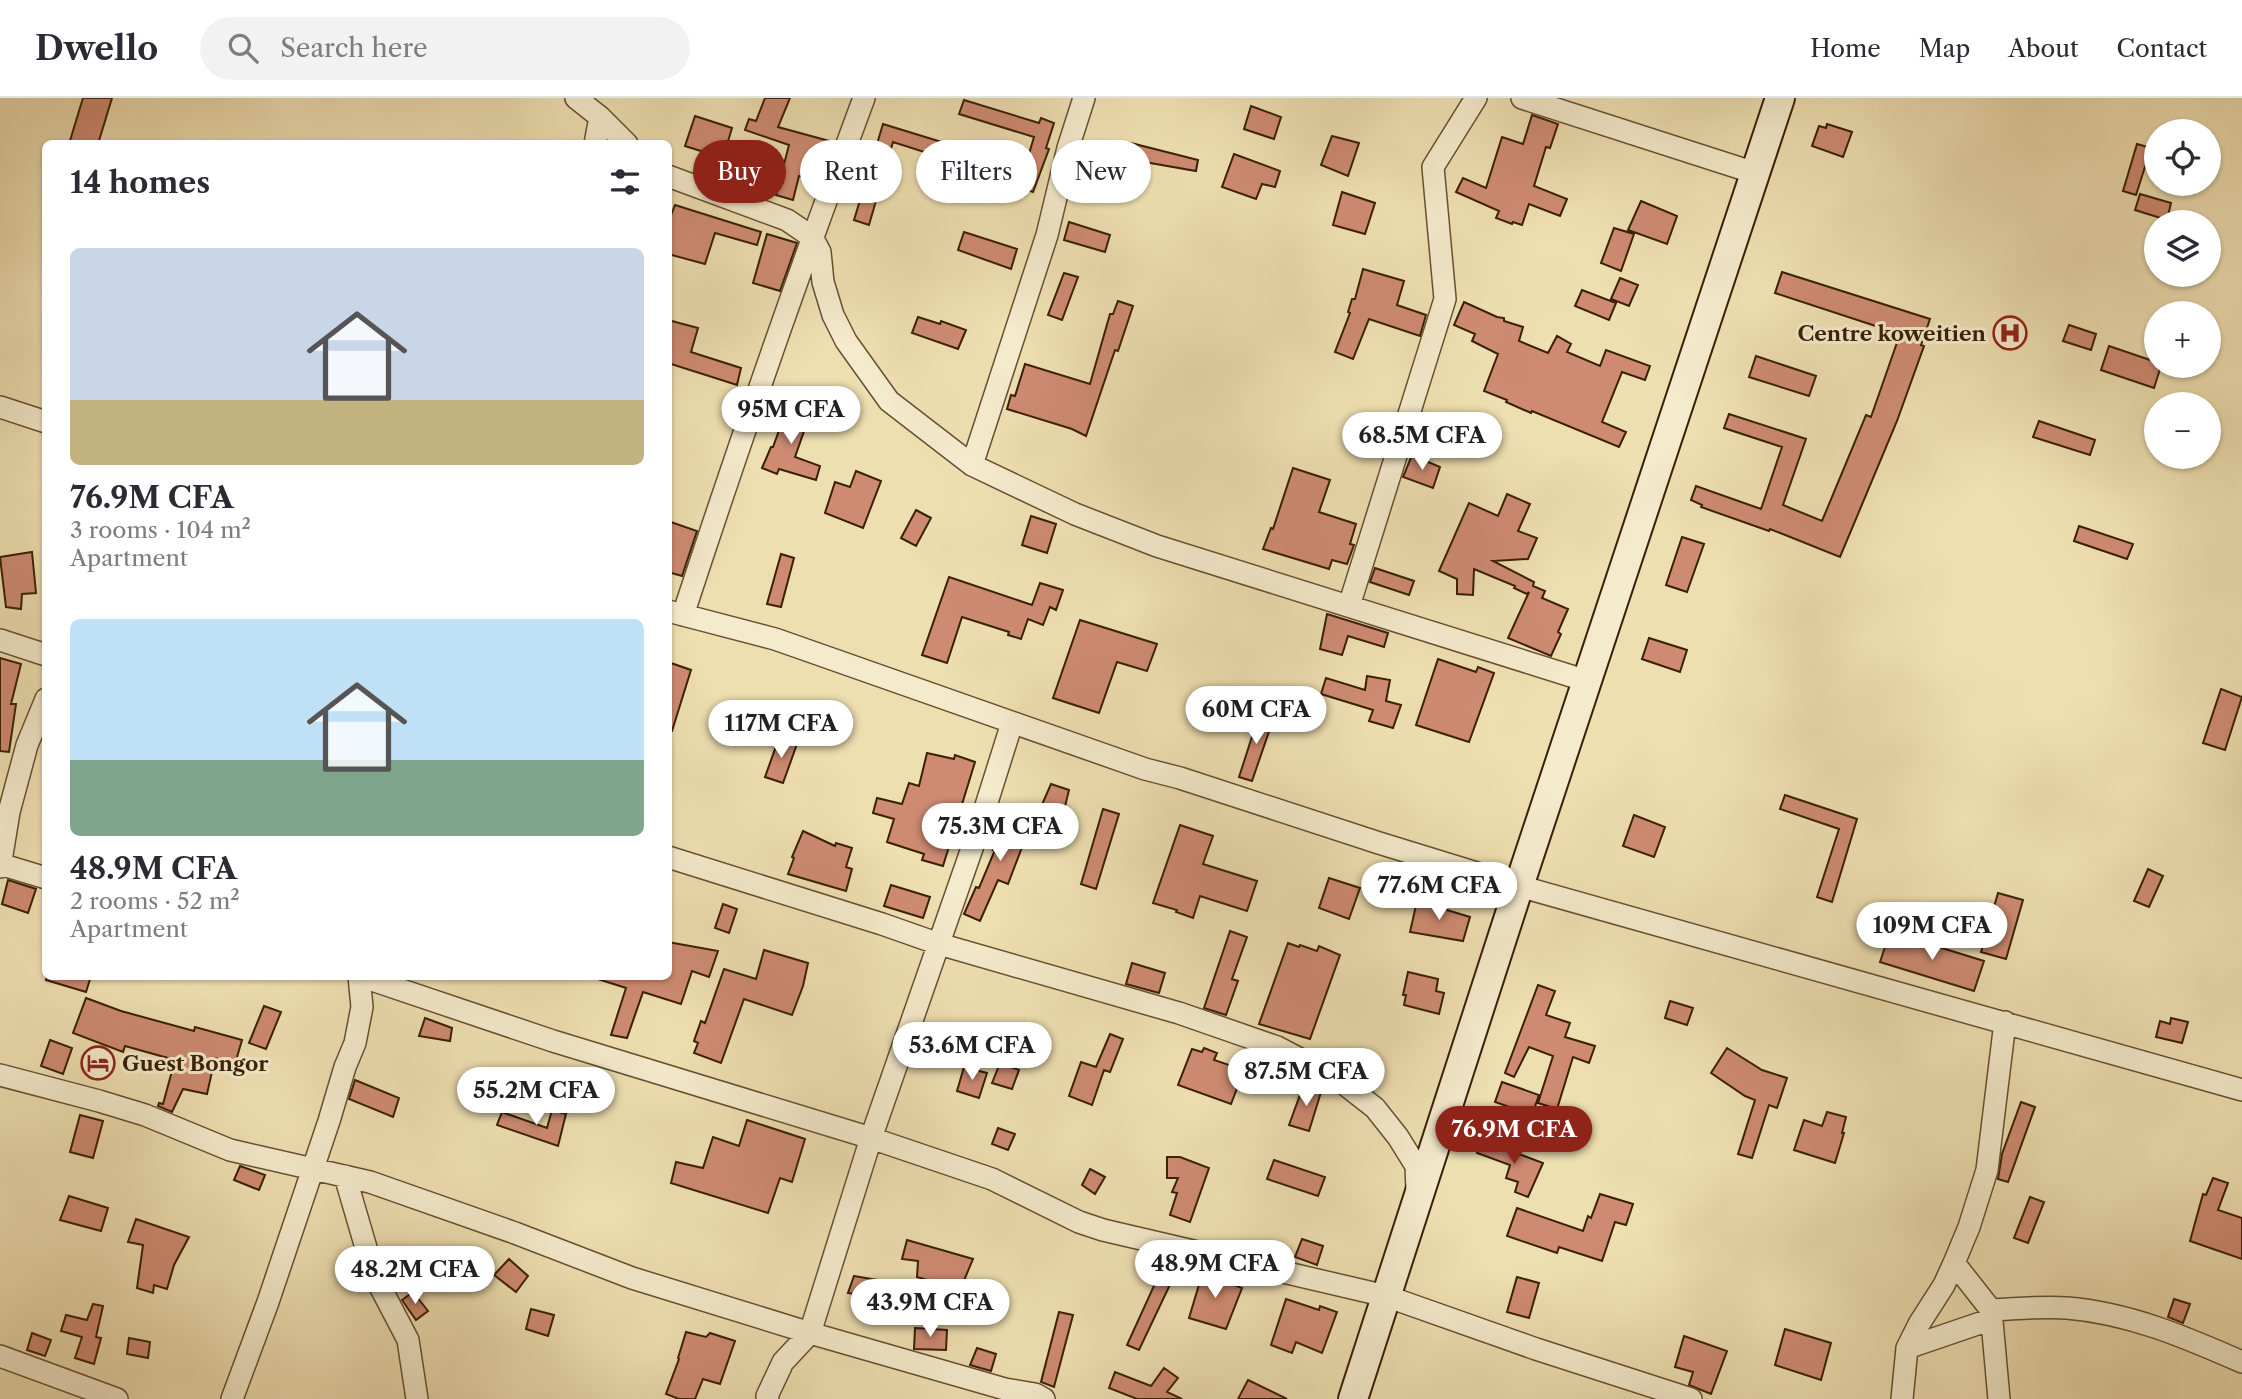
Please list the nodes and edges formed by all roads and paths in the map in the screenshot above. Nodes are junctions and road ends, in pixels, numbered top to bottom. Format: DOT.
graph roads {
  1 [pos="576,98"];
  2 [pos="864,98"];
  3 [pos="1084,98"];
  4 [pos="1476,98"];
  5 [pos="1522,98"];
  6 [pos="1780,98"];
  7 [pos="600,117"];
  8 [pos="596,140"];
  9 [pos="622,140"];
  10 [pos="1755,173"];
  11 [pos="672,177"];
  12 [pos="812,237"];
  13 [pos="0,407"];
  14 [pos="42,421"];
  15 [pos="972,465"];
  16 [pos="1349,606"];
  17 [pos="676,613"];
  18 [pos="0,640"];
  19 [pos="42,654"];
  20 [pos="1587,681"];
  21 [pos="42,709"];
  22 [pos="1012,723"];
  23 [pos="672,858"];
  24 [pos="0,865"];
  25 [pos="42,877"];
  26 [pos="1519,886"];
  27 [pos="939,944"];
  28 [pos="359,980"];
  29 [pos="371,980"];
  30 [pos="2005,1023"];
  31 [pos="0,1075"];
  32 [pos="2242,1090"];
  33 [pos="871,1138"];
  34 [pos="314,1168"];
  35 [pos="345,1176"];
  36 [pos="1417,1201"];
  37 [pos="1954,1263"];
  38 [pos="1386,1296"];
  39 [pos="1992,1315"];
  40 [pos="810,1333"];
  41 [pos="1907,1348"];
  42 [pos="0,1356"];
  43 [pos="2242,1362"];
  44 [pos="117,1399"];
  45 [pos="232,1399"];
  46 [pos="417,1399"];
  47 [pos="768,1399"];
  48 [pos="1044,1399"];
  49 [pos="1353,1399"];
  50 [pos="1692,1399"];
  51 [pos="1902,1399"];
  52 [pos="1999,1399"];
  1 -- 7 [label="street"];
  2 -- 12 [label="street"];
  3 -- 15 [label="street"];
  4 -- 16 [label="street"];
  5 -- 10 [label="street"];
  6 -- 10 [label="street"];
  7 -- 8 [label="street"];
  7 -- 9 [label="street"];
  10 -- 20 [label="street"];
  11 -- 12 [label="street"];
  12 -- 15 [label="street"];
  12 -- 17 [label="street"];
  13 -- 14 [label="street"];
  15 -- 16 [label="street"];
  16 -- 20 [label="street"];
  17 -- 22 [label="street"];
  18 -- 19 [label="street"];
  20 -- 26 [label="street"];
  21 -- 24 [label="street"];
  22 -- 26 [label="street"];
  22 -- 27 [label="street"];
  23 -- 27 [label="street"];
  24 -- 25 [label="street"];
  26 -- 30 [label="street"];
  26 -- 36 [label="street"];
  27 -- 33 [label="street"];
  27 -- 36 [label="street"];
  28 -- 34 [label="street"];
  29 -- 33 [label="street"];
  30 -- 32 [label="street"];
  30 -- 37 [label="street"];
  31 -- 34 [label="street"];
  33 -- 38 [label="street"];
  33 -- 40 [label="street"];
  34 -- 35 [label="street"];
  34 -- 45 [label="street"];
  35 -- 40 [label="street"];
  35 -- 46 [label="street"];
  36 -- 38 [label="street"];
  37 -- 39 [label="street"];
  37 -- 41 [label="street"];
  38 -- 49 [label="street"];
  38 -- 50 [label="street"];
  39 -- 41 [label="street"];
  39 -- 43 [label="street"];
  39 -- 52 [label="street"];
  40 -- 47 [label="street"];
  40 -- 48 [label="street"];
  41 -- 51 [label="street"];
  42 -- 44 [label="street"];
}
